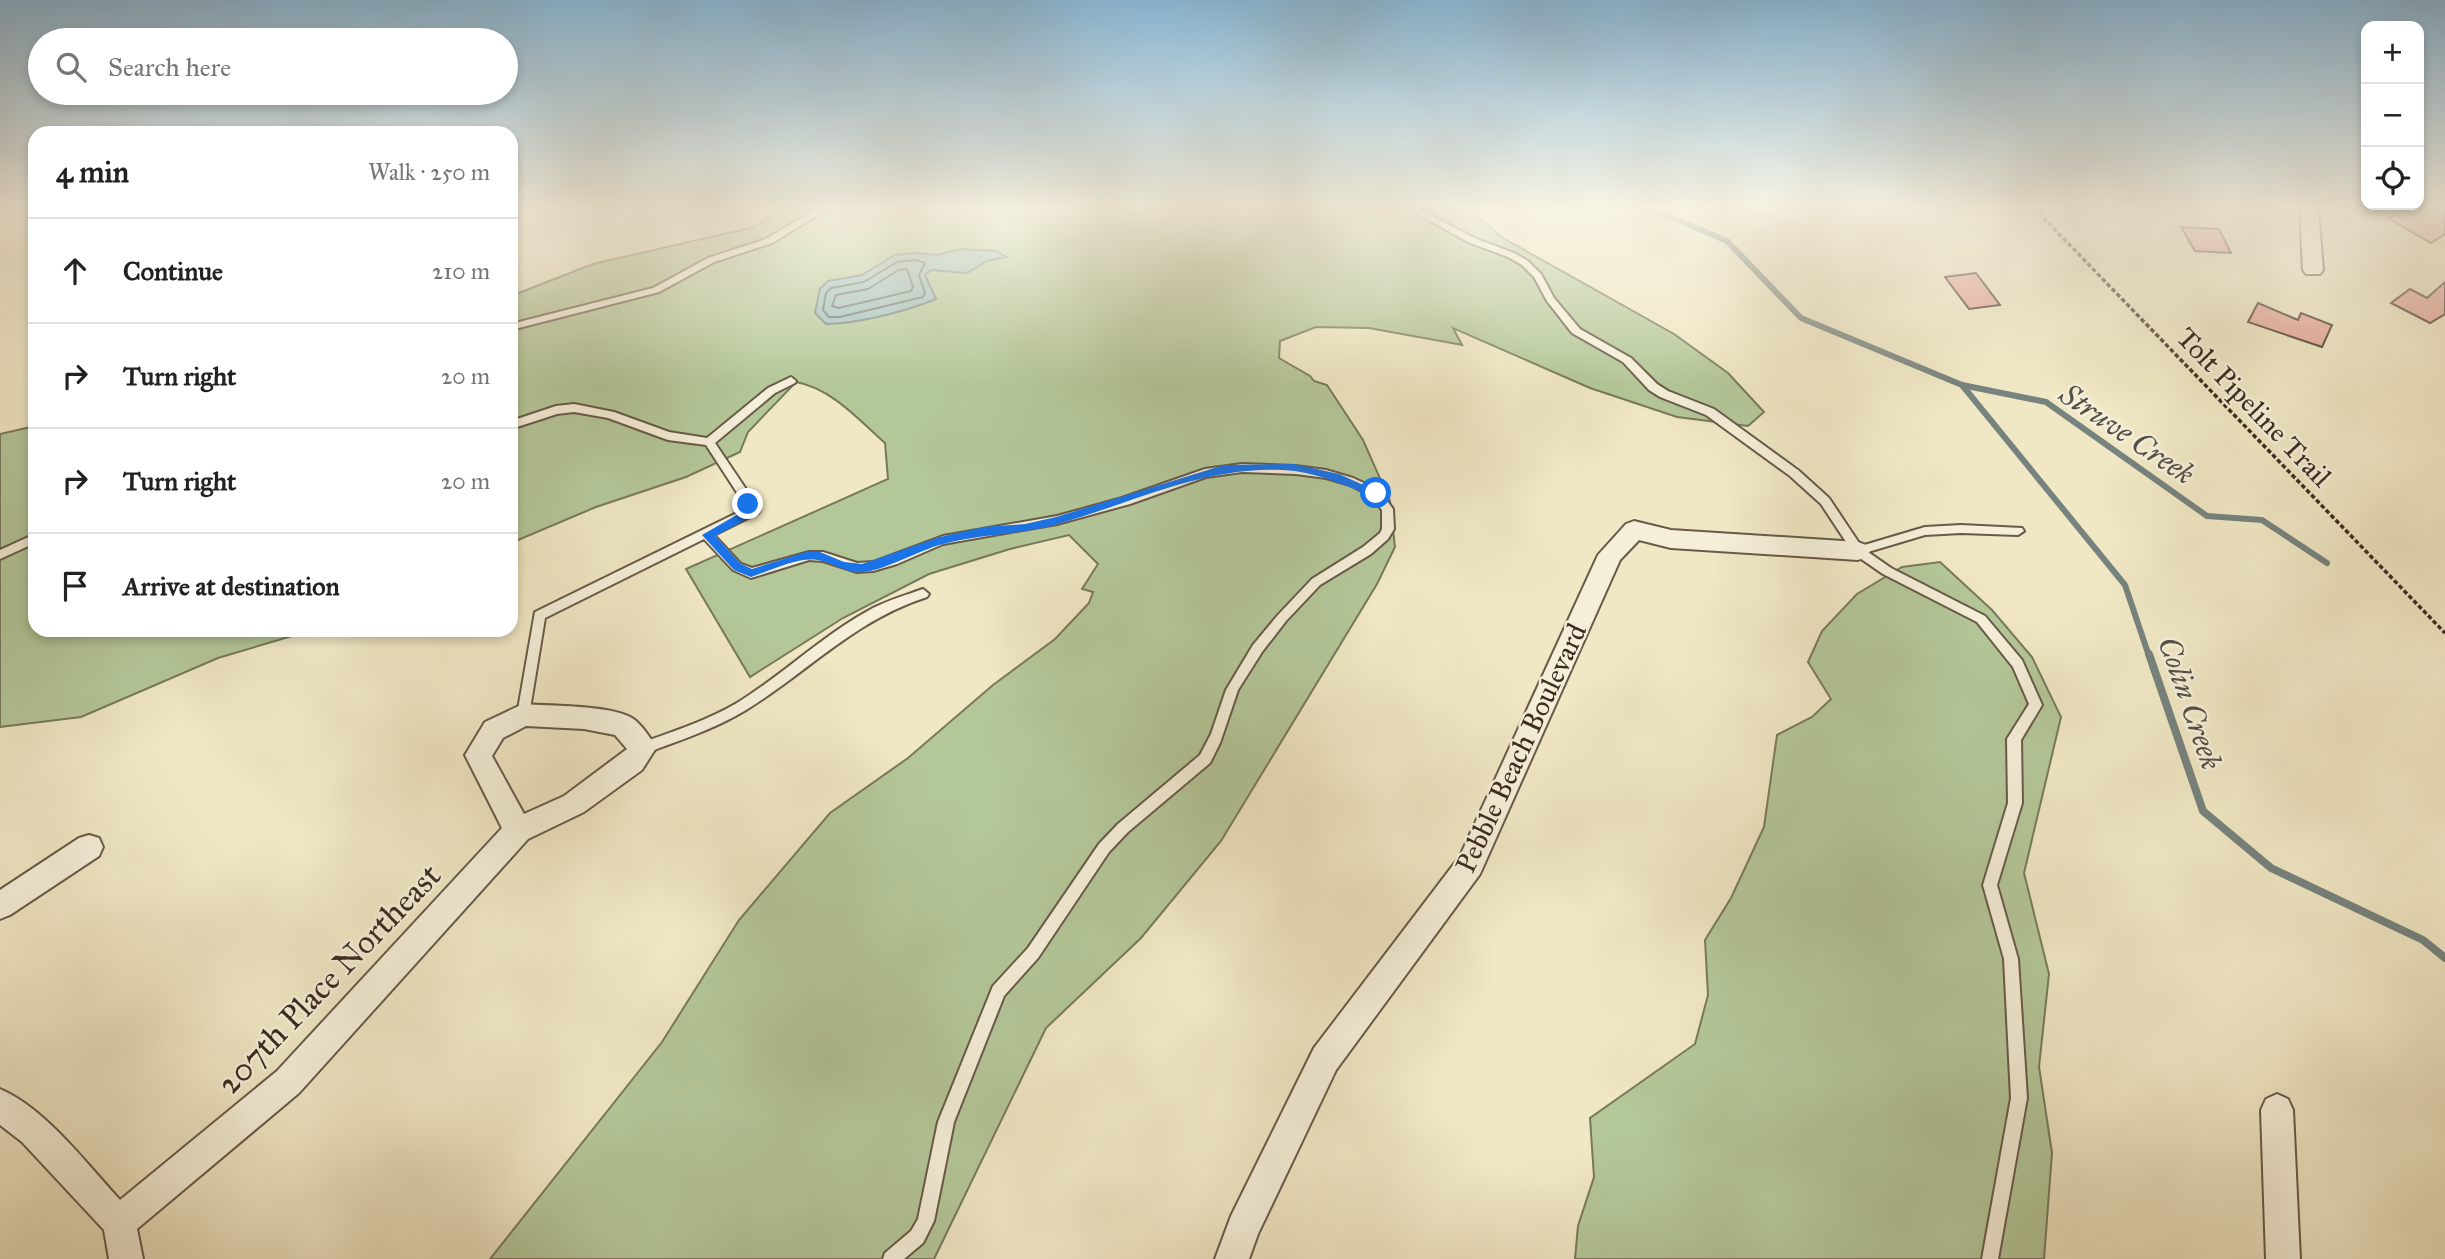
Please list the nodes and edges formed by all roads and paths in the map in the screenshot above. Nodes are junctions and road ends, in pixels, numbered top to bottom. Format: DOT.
graph roads {
  1 [pos="699,267"];
  2 [pos="1529,267"];
  3 [pos="2091,267"];
  4 [pos="2313,267"];
  5 [pos="2313,270"];
  6 [pos="518,325"];
  7 [pos="791,381"];
  8 [pos="518,423"];
  9 [pos="709,442"];
  10 [pos="2018,531"];
  11 [pos="707,535"];
  12 [pos="28,541"];
  13 [pos="1858,551"];
  14 [pos="0,555"];
  15 [pos="923,594"];
  16 [pos="2445,633"];
  17 [pos="523,715"];
  18 [pos="643,748"];
  19 [pos="518,830"];
  20 [pos="89,847"];
  21 [pos="0,906"];
  22 [pos="0,1105"];
  23 [pos="2277,1110"];
  24 [pos="119,1222"];
  25 [pos="126,1259"];
  26 [pos="891,1259"];
  27 [pos="1232,1259"];
  28 [pos="1990,1259"];
  29 [pos="2283,1259"];
  1 -- 6 [label="lane"];
  2 -- 13 [label="lane"];
  3 -- 16 [label="path, Tolt Pipeline Trail"];
  4 -- 5 [label="street"];
  7 -- 9 [label="lane"];
  8 -- 9 [label="lane"];
  9 -- 11 [label="lane"];
  10 -- 13 [label="lane"];
  11 -- 17 [label="lane"];
  11 -- 26 [label="lane"];
  12 -- 14 [label="lane"];
  13 -- 27 [label="street, Pebble Beach Boulevard"];
  13 -- 28 [label="lane"];
  15 -- 18 [label="lane"];
  17 -- 18 [label="street"];
  17 -- 19 [label="street"];
  18 -- 19 [label="street, 207th Place Northeast"];
  19 -- 24 [label="street, 207th Place Northeast"];
  20 -- 21 [label="street"];
  22 -- 24 [label="street"];
  23 -- 29 [label="street"];
  24 -- 25 [label="street"];
}
